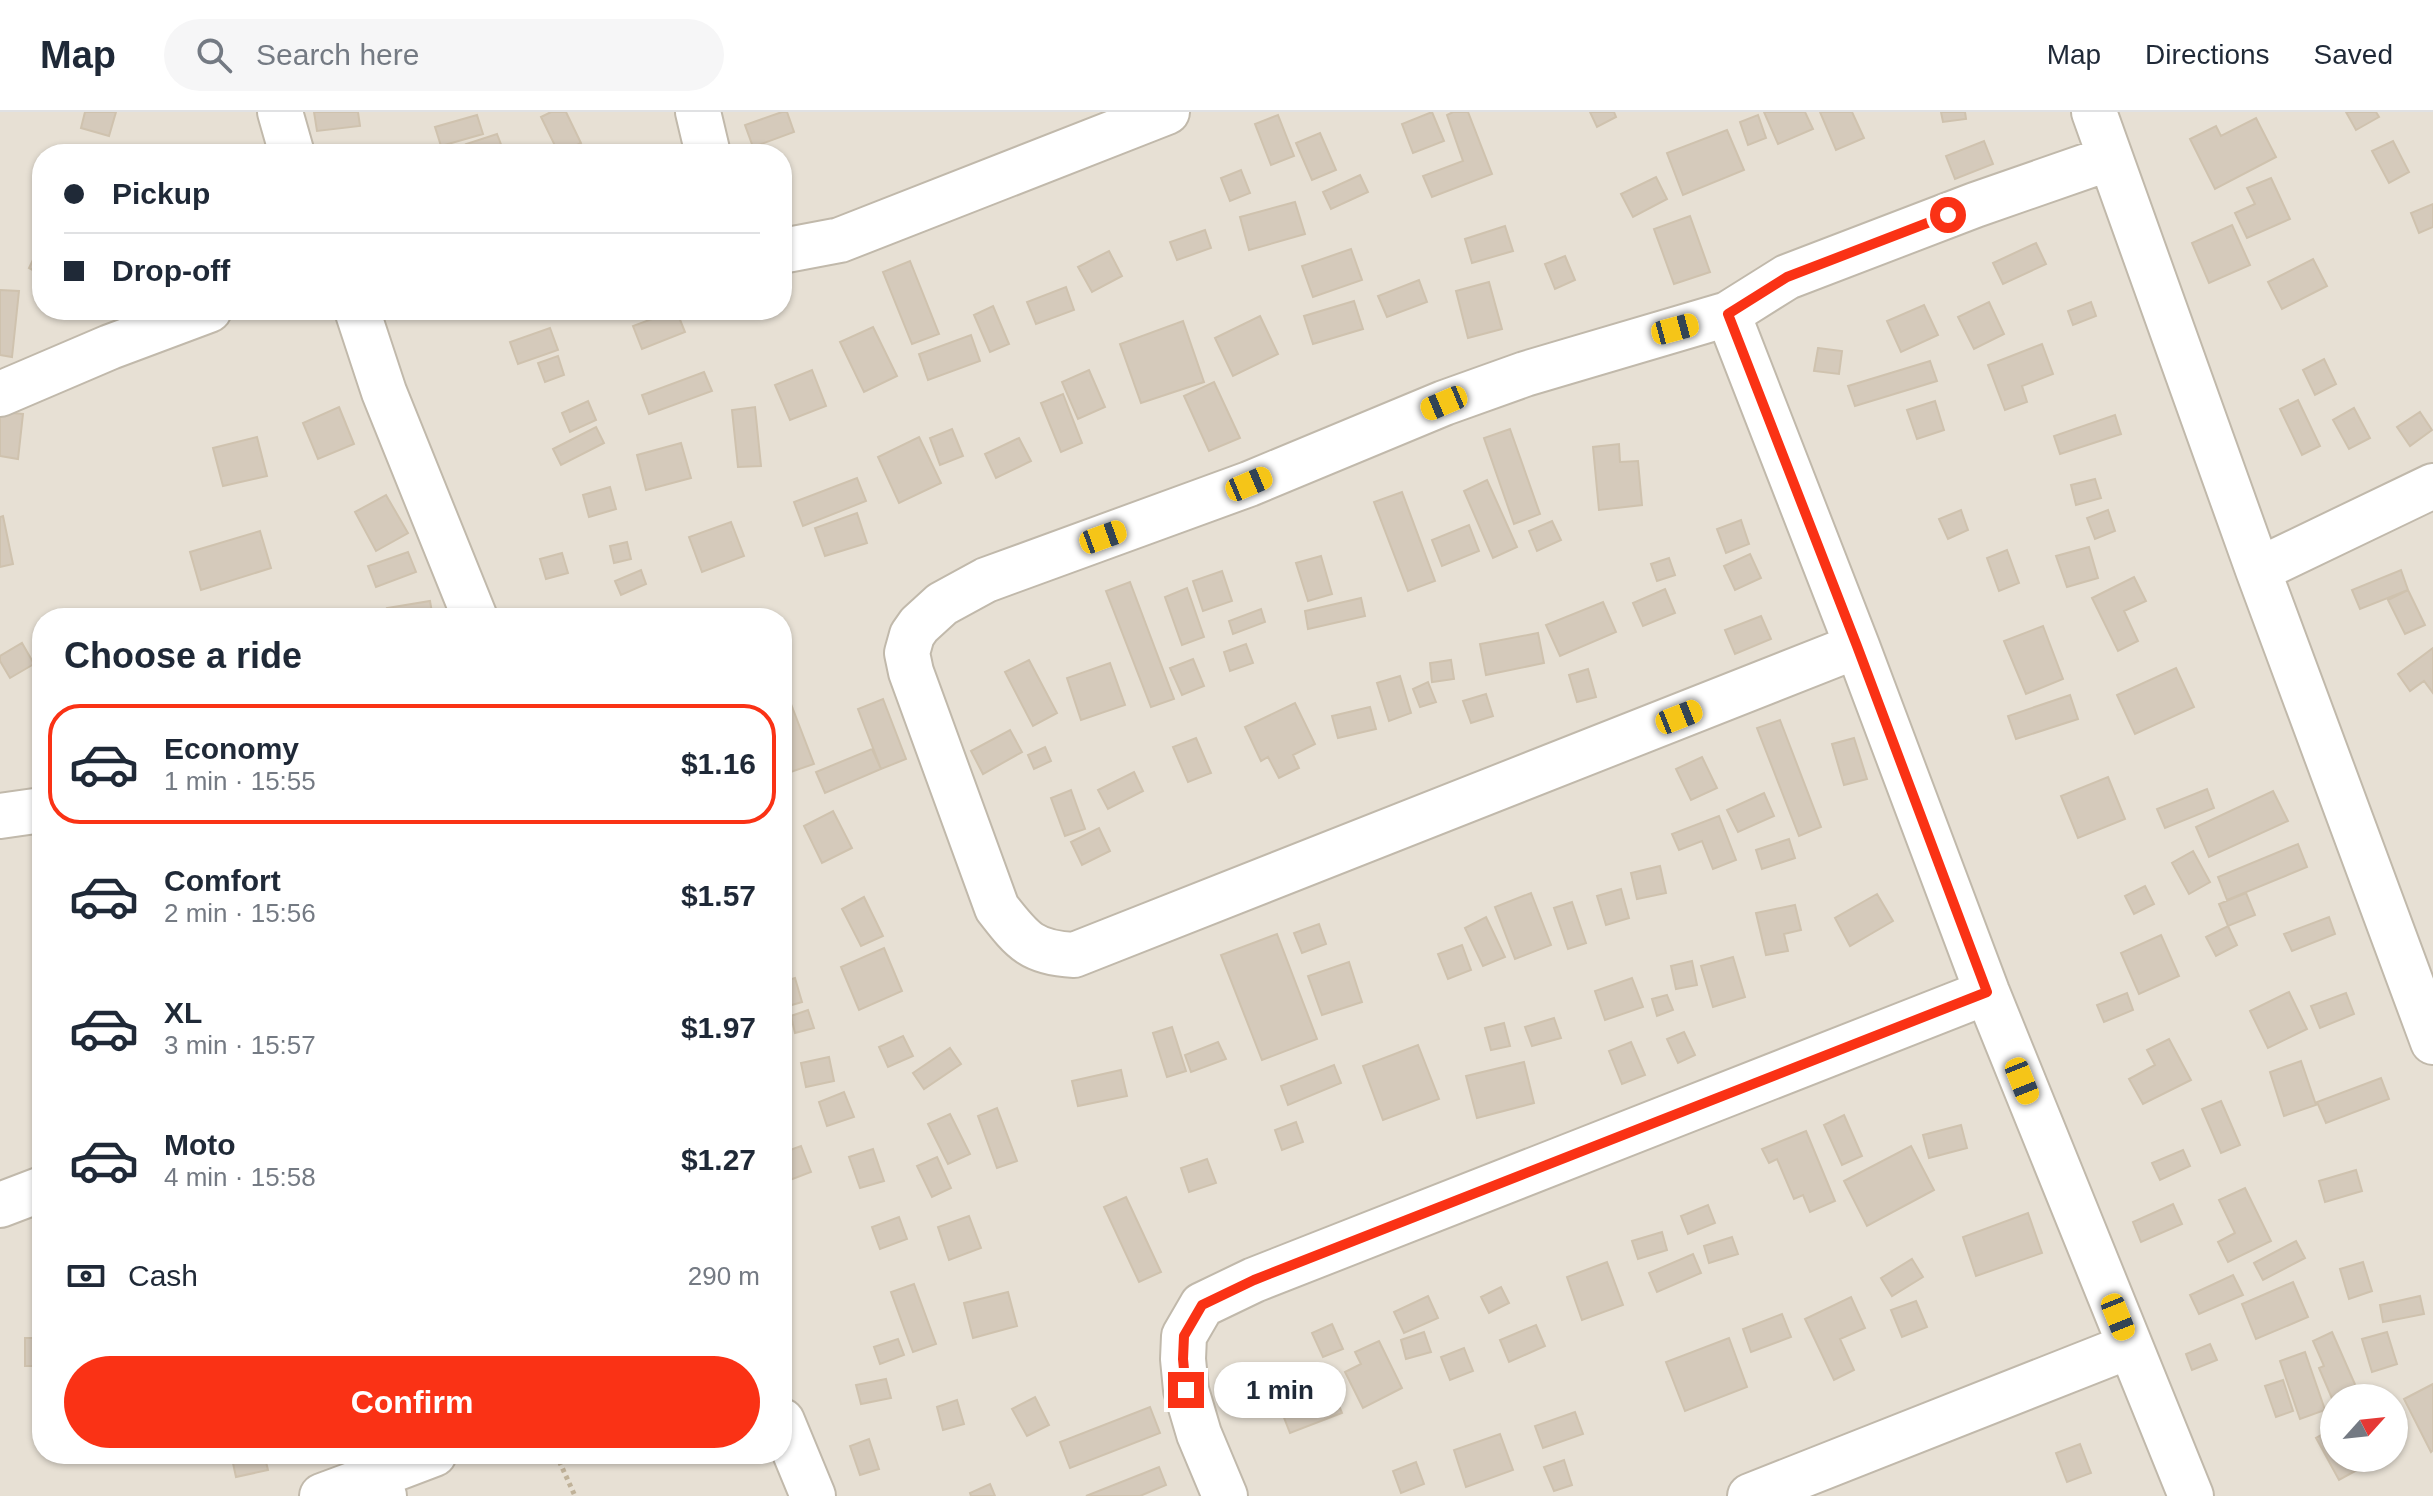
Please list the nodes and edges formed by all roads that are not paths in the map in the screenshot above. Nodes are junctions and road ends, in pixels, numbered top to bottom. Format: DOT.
graph roads {
  1 [pos="280,112"];
  2 [pos="698,112"];
  3 [pos="1167,112"];
  4 [pos="2094,112"];
  5 [pos="289,144"];
  6 [pos="706,144"];
  7 [pos="2110,158"];
  8 [pos="792,249"];
  9 [pos="1728,314"];
  10 [pos="182,320"];
  11 [pos="355,320"];
  12 [pos="0,394"];
  13 [pos="2433,486"];
  14 [pos="2258,570"];
  15 [pos="471,608"];
  16 [pos="1857,646"];
  17 [pos="32,811"];
  18 [pos="0,816"];
  19 [pos="1987,992"];
  20 [pos="2433,1042"];
  21 [pos="32,1193"];
  22 [pos="0,1205"];
  23 [pos="2130,1346"];
  24 [pos="792,1445"];
  25 [pos="417,1464"];
  26 [pos="380,1486"];
  27 [pos="322,1496"];
  28 [pos="813,1496"];
  29 [pos="1225,1496"];
  30 [pos="1750,1496"];
  31 [pos="2191,1496"];
  1 -- 5 [label="street"];
  2 -- 6 [label="street"];
  3 -- 8 [label="street"];
  4 -- 7 [label="street"];
  7 -- 9 [label="street"];
  7 -- 14 [label="street"];
  9 -- 16 [label="street"];
  9 -- 16 [label="street"];
  10 -- 12 [label="street"];
  11 -- 15 [label="street"];
  13 -- 14 [label="street"];
  14 -- 20 [label="street"];
  16 -- 19 [label="street"];
  17 -- 18 [label="street"];
  19 -- 23 [label="street"];
  19 -- 29 [label="street"];
  21 -- 22 [label="street"];
  23 -- 30 [label="street"];
  23 -- 31 [label="street"];
  24 -- 28 [label="street"];
  25 -- 26 [label="street"];
  26 -- 27 [label="street"];
}
